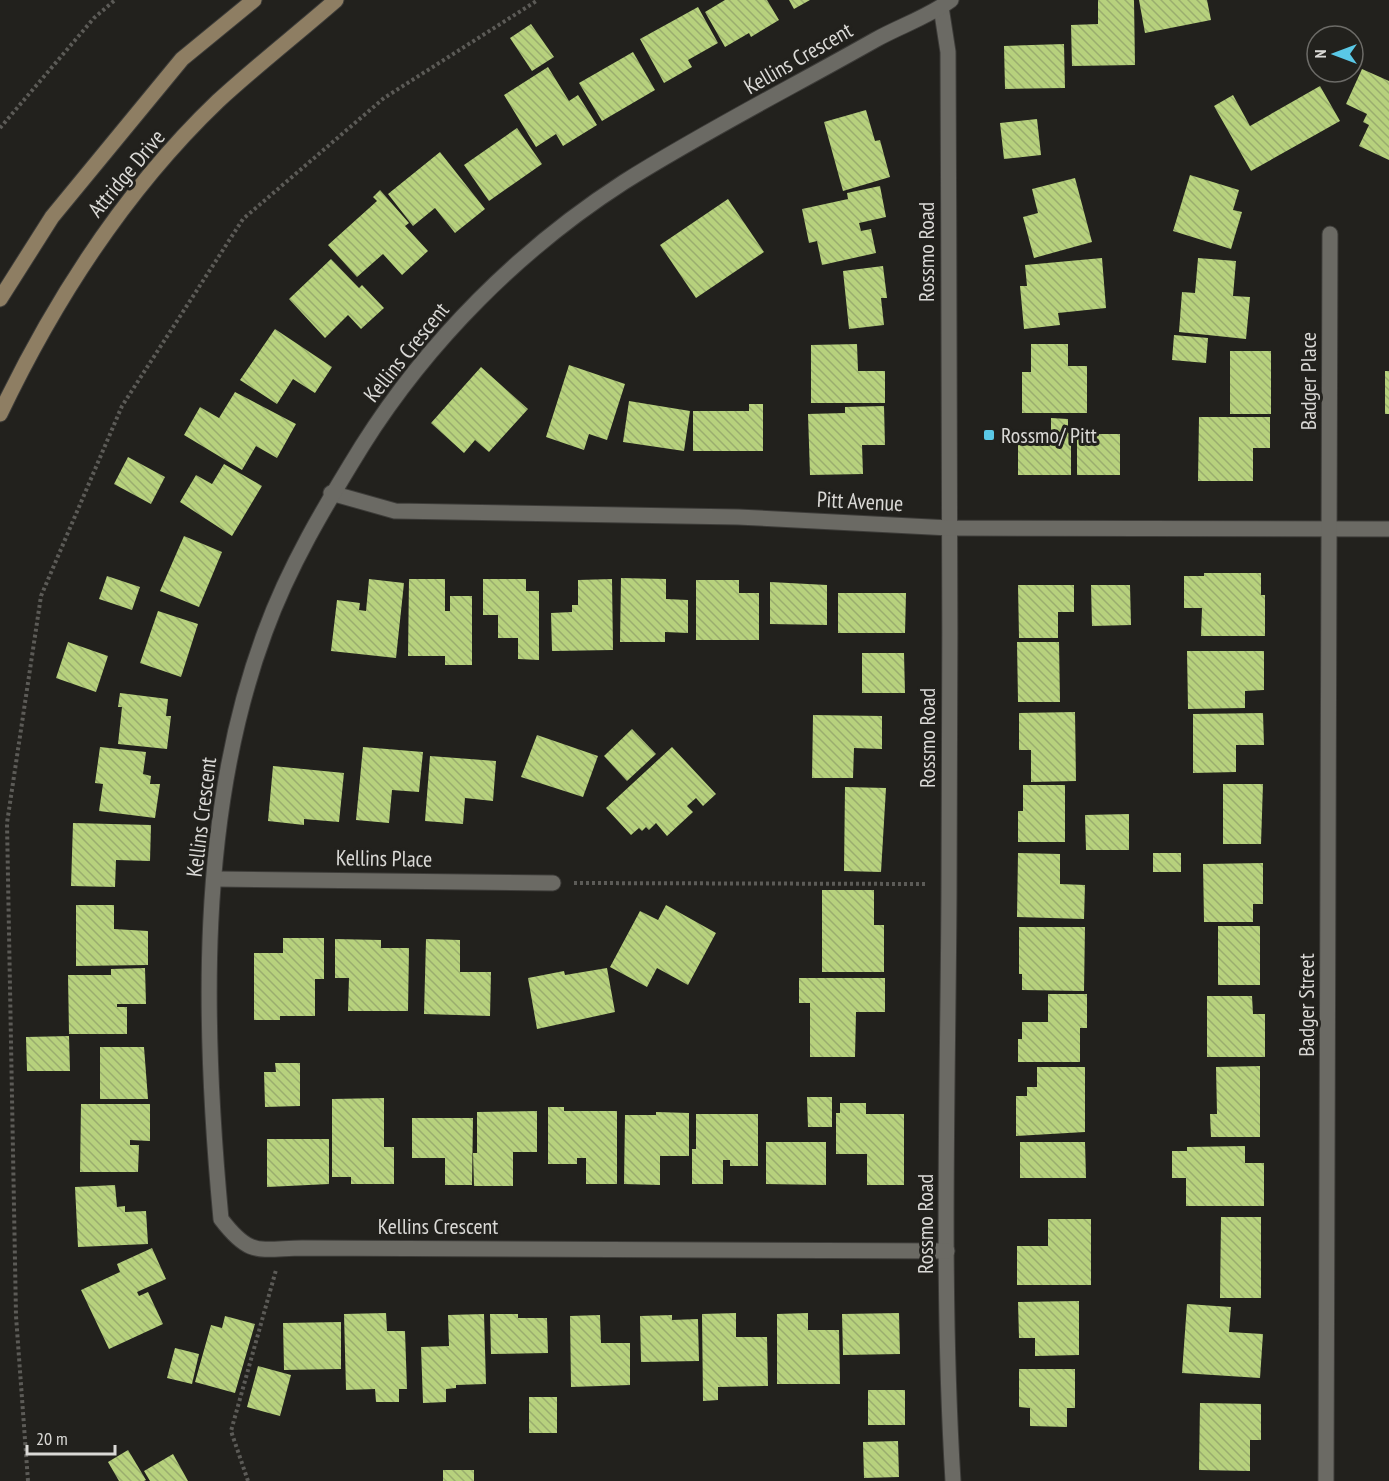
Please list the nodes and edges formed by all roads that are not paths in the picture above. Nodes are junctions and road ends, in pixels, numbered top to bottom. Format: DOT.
graph roads {
  1 [pos="254,0"];
  2 [pos="336,0"];
  3 [pos="946,4"];
  4 [pos="1330,234"];
  5 [pos="0,299"];
  6 [pos="0,414"];
  7 [pos="331,493"];
  8 [pos="950,528"];
  9 [pos="1331,528"];
  10 [pos="1389,529"];
  11 [pos="215,879"];
  12 [pos="553,883"];
  13 [pos="947,1251"];
  14 [pos="953,1481"];
  15 [pos="1326,1481"];
  1 -- 5 [label="main road, Attridge Drive"];
  2 -- 6 [label="main road, Attridge Drive"];
  3 -- 7 [label="street, Kellins Crescent"];
  3 -- 8 [label="street, Rossmo Road"];
  4 -- 9 [label="street, Badger Place"];
  7 -- 8 [label="street, Pitt Avenue"];
  7 -- 11 [label="street, Kellins Crescent"];
  8 -- 9 [label="street, Pitt Avenue"];
  8 -- 13 [label="street, Rossmo Road"];
  9 -- 10 [label="street, Pitt Avenue"];
  9 -- 15 [label="street, Badger Street"];
  11 -- 12 [label="street, Kellins Place"];
  11 -- 13 [label="street, Kellins Crescent"];
  13 -- 14 [label="street, Rossmo Road"];
}
